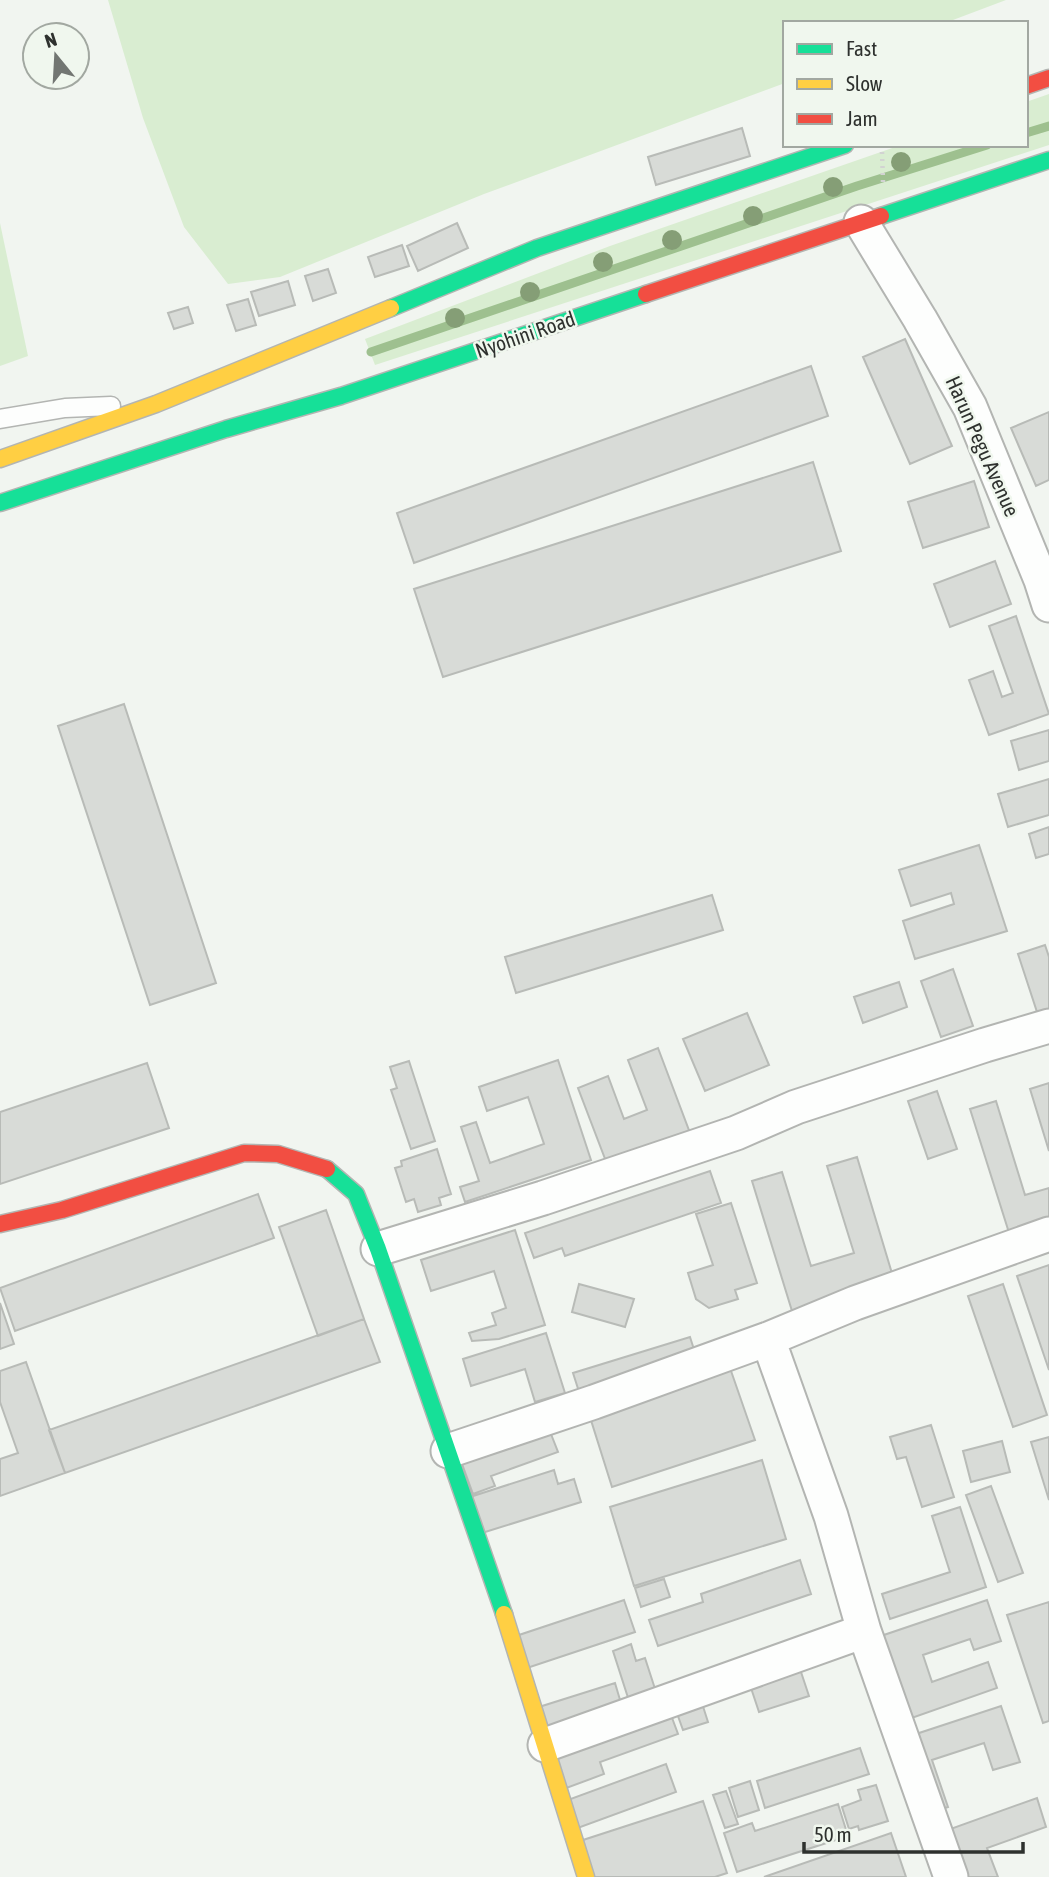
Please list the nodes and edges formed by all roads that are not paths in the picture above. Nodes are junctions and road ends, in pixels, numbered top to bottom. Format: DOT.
graph roads {
  1 [pos="1049,78"];
  2 [pos="1028,85"];
  3 [pos="839,147"];
  4 [pos="1049,159"];
  5 [pos="861,222"];
  6 [pos="156,404"];
  7 [pos="0,419"];
  8 [pos="0,459"];
  9 [pos="0,503"];
  10 [pos="1046,587"];
  11 [pos="1049,1026"];
  12 [pos="0,1224"];
  13 [pos="1049,1234"];
  14 [pos="378,1250"];
  15 [pos="768,1339"];
  16 [pos="447,1451"];
  17 [pos="864,1630"];
  18 [pos="545,1745"];
  19 [pos="586,1877"];
  20 [pos="951,1877"];
  1 -- 2 [label="main road"];
  3 -- 6 [label="main road"];
  4 -- 5 [label="main road, Nyohini Road"];
  5 -- 9 [label="main road, Nyohini Road"];
  5 -- 10 [label="street, Harun Pegu Avenue"];
  6 -- 7 [label="lane"];
  6 -- 8 [label="main road"];
  11 -- 14 [label="street"];
  12 -- 14 [label="main road"];
  13 -- 15 [label="street"];
  14 -- 16 [label="main road"];
  15 -- 16 [label="street"];
  15 -- 17 [label="street"];
  16 -- 18 [label="main road"];
  17 -- 18 [label="street"];
  17 -- 20 [label="street"];
  18 -- 19 [label="main road"];
}
